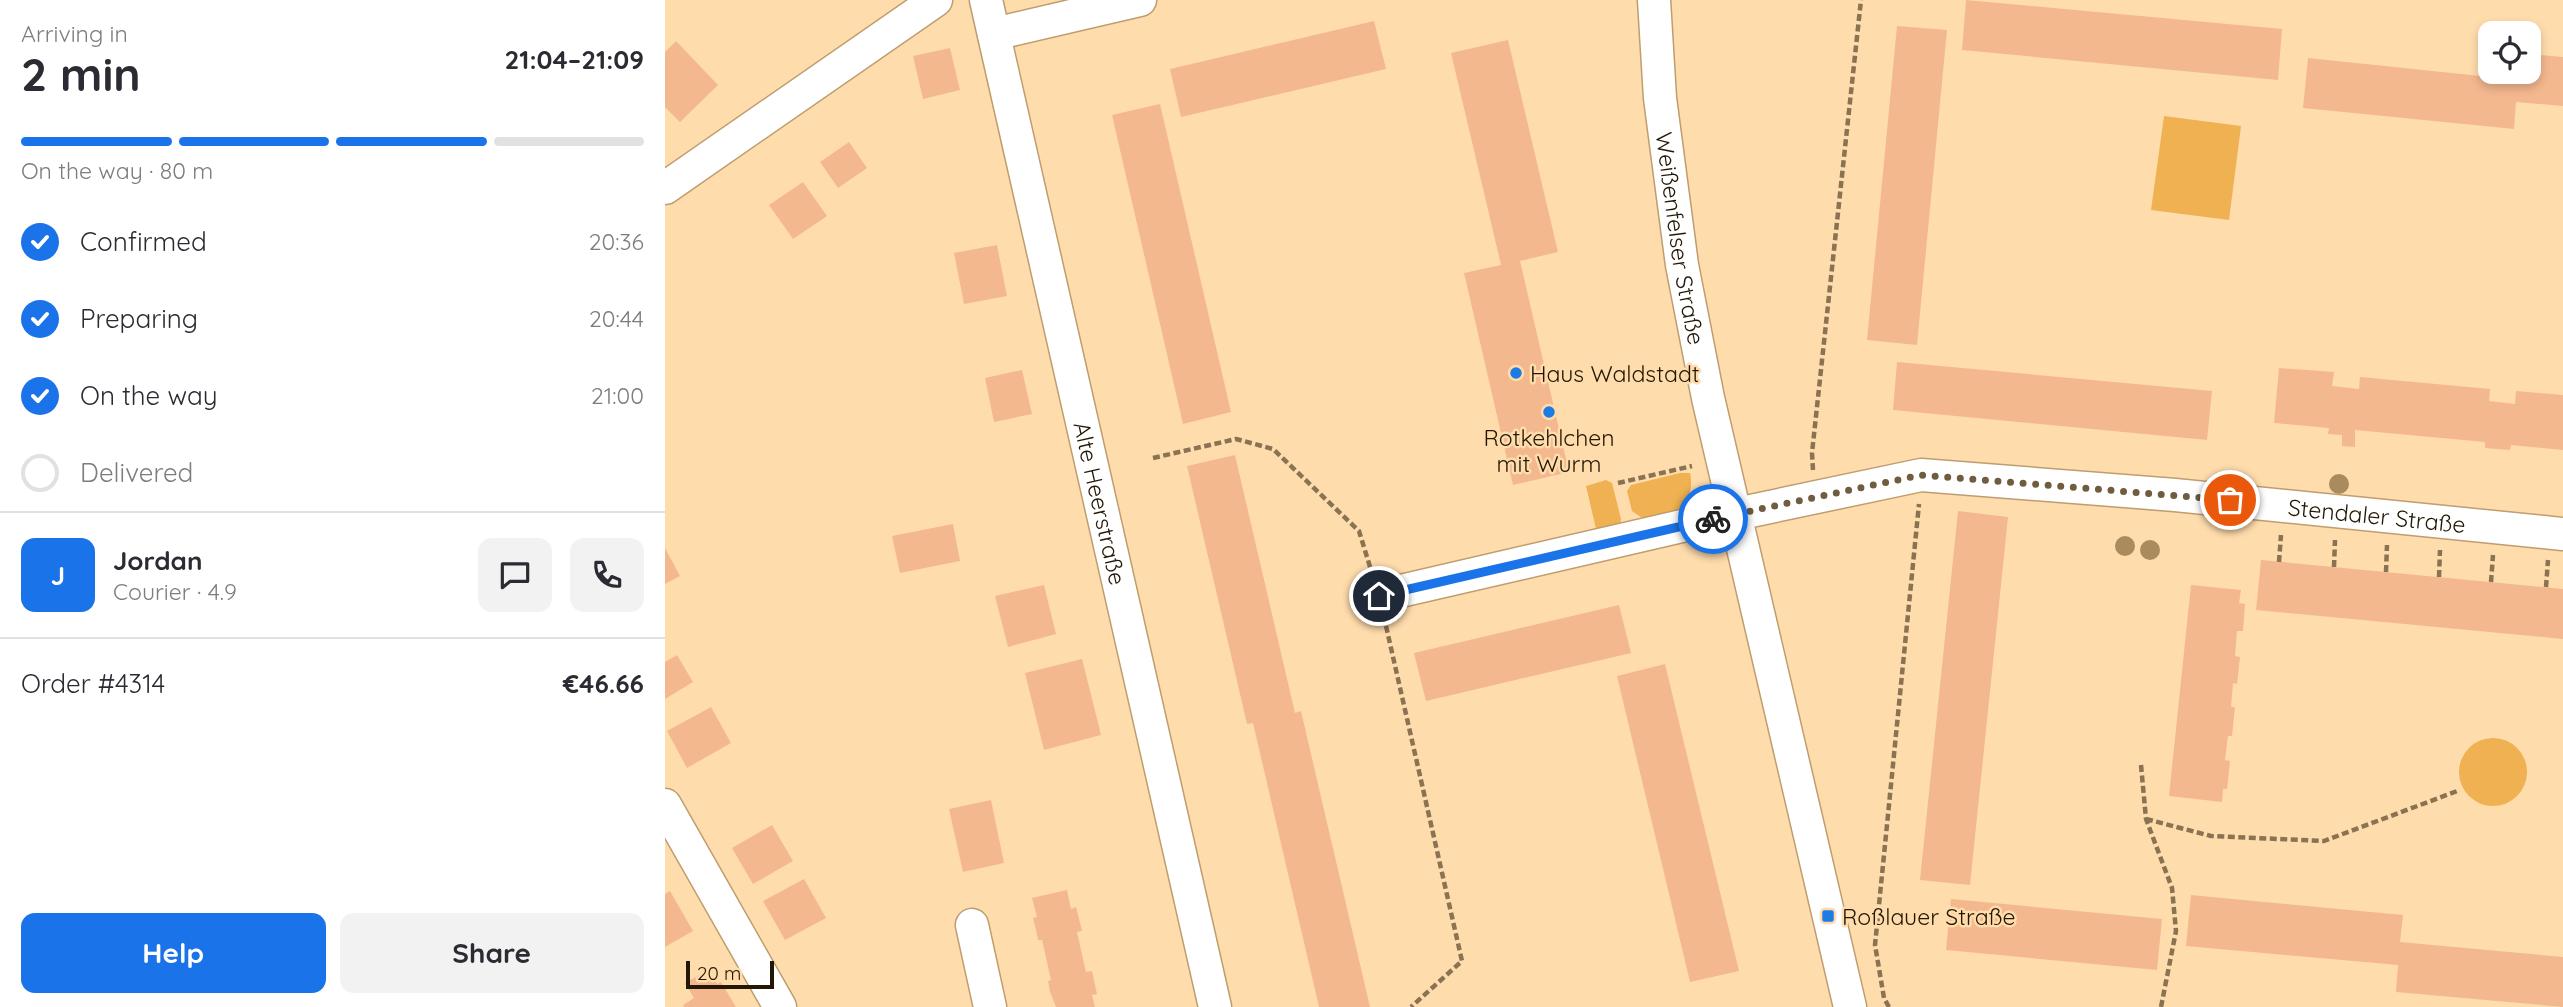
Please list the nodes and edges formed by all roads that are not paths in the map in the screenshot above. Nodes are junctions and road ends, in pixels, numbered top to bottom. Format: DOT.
graph roads {
  1 [pos="936,0"];
  2 [pos="986,0"];
  3 [pos="1140,0"];
  4 [pos="1654,0"];
  5 [pos="994,34"];
  6 [pos="665,188"];
  7 [pos="1735,515"];
  8 [pos="2563,534"];
  9 [pos="1379,596"];
  10 [pos="665,805"];
  11 [pos="972,925"];
  12 [pos="780,1007"];
  13 [pos="990,1007"];
  14 [pos="1215,1007"];
  15 [pos="1850,1007"];
  1 -- 6 [label="street"];
  2 -- 5 [label="street, Alte Heerstraße"];
  3 -- 5 [label="street"];
  4 -- 7 [label="street, Weißenfelser Straße"];
  5 -- 14 [label="street, Alte Heerstraße"];
  7 -- 8 [label="street, Stendaler Straße"];
  7 -- 9 [label="street"];
  7 -- 15 [label="street, Weißenfelser Straße"];
  10 -- 12 [label="street"];
  11 -- 13 [label="street"];
}
